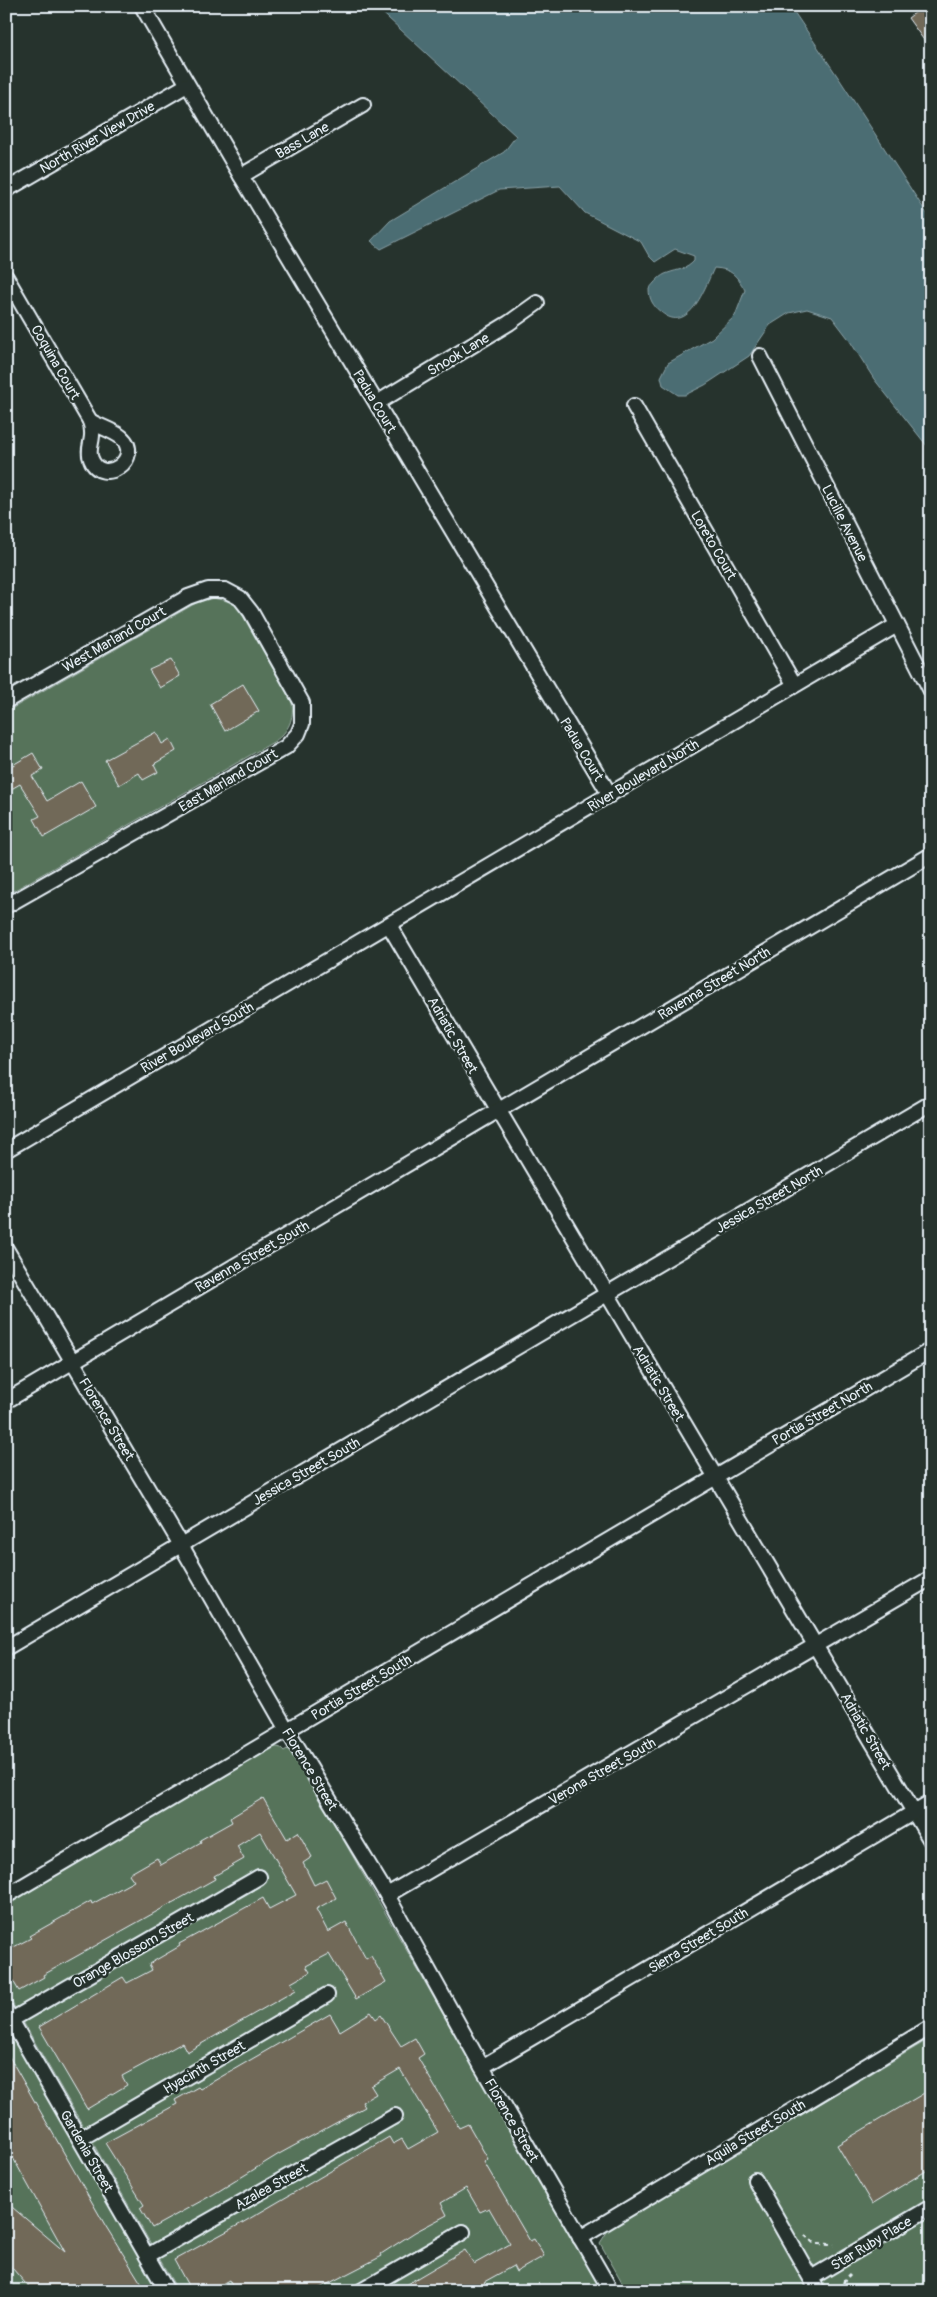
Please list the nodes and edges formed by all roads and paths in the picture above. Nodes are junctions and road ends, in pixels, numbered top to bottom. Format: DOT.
graph roads {
  1 [pos="142,6"];
  2 [pos="187,85"];
  3 [pos="363,105"];
  4 [pos="240,176"];
  5 [pos="6,190"];
  6 [pos="6,277"];
  7 [pos="537,303"];
  8 [pos="760,356"];
  9 [pos="377,403"];
  10 [pos="634,406"];
  11 [pos="90,420"];
  12 [pos="225,590"];
  13 [pos="897,625"];
  14 [pos="794,684"];
  15 [pos="931,691"];
  16 [pos="6,701"];
  17 [pos="610,795"];
  18 [pos="931,855"];
  19 [pos="6,906"];
  20 [pos="389,925"];
  21 [pos="931,1103"];
  22 [pos="498,1112"];
  23 [pos="6,1150"];
  24 [pos="6,1249"];
  25 [pos="607,1294"];
  26 [pos="931,1350"];
  27 [pos="73,1362"];
  28 [pos="6,1401"];
  29 [pos="714,1476"];
  30 [pos="181,1545"];
  31 [pos="931,1578"];
  32 [pos="815,1644"];
  33 [pos="6,1648"];
  34 [pos="287,1730"];
  35 [pos="931,1802"];
  36 [pos="914,1812"];
  37 [pos="931,1841"];
  38 [pos="259,1877"];
  39 [pos="386,1895"];
  40 [pos="6,1896"];
  41 [pos="327,1996"];
  42 [pos="8,2018"];
  43 [pos="931,2027"];
  44 [pos="482,2067"];
  45 [pos="395,2116"];
  46 [pos="80,2138"];
  47 [pos="754,2180"];
  48 [pos="931,2207"];
  49 [pos="802,2228"];
  50 [pos="463,2232"];
  51 [pos="580,2238"];
  52 [pos="834,2245"];
  53 [pos="147,2256"];
  54 [pos="851,2274"];
  55 [pos="811,2278"];
  56 [pos="167,2291"];
  57 [pos="360,2291"];
  58 [pos="611,2291"];
  59 [pos="818,2291"];
  60 [pos="841,2291"];
  1 -- 2 [label="street, Padua Court"];
  2 -- 4 [label="street, Padua Court"];
  2 -- 5 [label="street, North River View Drive"];
  3 -- 4 [label="street, Bass Lane"];
  4 -- 9 [label="street, Padua Court"];
  6 -- 11 [label="street, Coquina Court"];
  7 -- 9 [label="street, Snook Lane"];
  8 -- 13 [label="street, Lucille Avenue"];
  9 -- 17 [label="street, Padua Court"];
  10 -- 14 [label="street, Loreto Court"];
  12 -- 16 [label="street, West Marland Court"];
  12 -- 19 [label="street, East Marland Court"];
  13 -- 14 [label="street, River Boulevard North"];
  13 -- 15 [label="street, Lucille Avenue"];
  14 -- 17 [label="street, River Boulevard North"];
  17 -- 20 [label="street, River Boulevard North"];
  18 -- 22 [label="street, Ravenna Street North"];
  20 -- 22 [label="street, Adriatic Street"];
  20 -- 23 [label="street, River Boulevard South"];
  21 -- 25 [label="street, Jessica Street North"];
  22 -- 25 [label="street, Adriatic Street"];
  22 -- 27 [label="street, Ravenna Street South"];
  24 -- 27 [label="street, Florence Street"];
  25 -- 29 [label="street, Adriatic Street"];
  25 -- 30 [label="street, Jessica Street South"];
  26 -- 29 [label="street, Portia Street North"];
  27 -- 28 [label="street, Ravenna Street South"];
  27 -- 30 [label="street, Florence Street"];
  29 -- 32 [label="street, Adriatic Street"];
  29 -- 34 [label="street, Portia Street South"];
  30 -- 33 [label="street, Jessica Street South"];
  30 -- 34 [label="street, Florence Street"];
  31 -- 32 [label="street, Verona Street South"];
  32 -- 36 [label="street, Adriatic Street"];
  32 -- 39 [label="street, Verona Street South"];
  34 -- 39 [label="street, Florence Street"];
  34 -- 40 [label="street, Portia Street South"];
  35 -- 36 [label="street, Sierra Street South"];
  36 -- 37 [label="street, Adriatic Street"];
  36 -- 44 [label="street, Sierra Street South"];
  38 -- 42 [label="street, Orange Blossom Street"];
  39 -- 44 [label="street, Florence Street"];
  41 -- 46 [label="street, Hyacinth Street"];
  42 -- 46 [label="street, Gardenia Street"];
  43 -- 51 [label="street, Aquila Street South"];
  44 -- 51 [label="street, Florence Street"];
  45 -- 53 [label="street, Azalea Street"];
  46 -- 53 [label="street, Gardenia Street"];
  47 -- 55 [label="street"];
  48 -- 55 [label="street, Star Ruby Place"];
  49 -- 52 [label="path"];
  50 -- 57 [label="street"];
  51 -- 58 [label="street, Florence Street"];
  53 -- 56 [label="street, Gardenia Street"];
  54 -- 60 [label="path"];
  55 -- 59 [label="street"];
}
